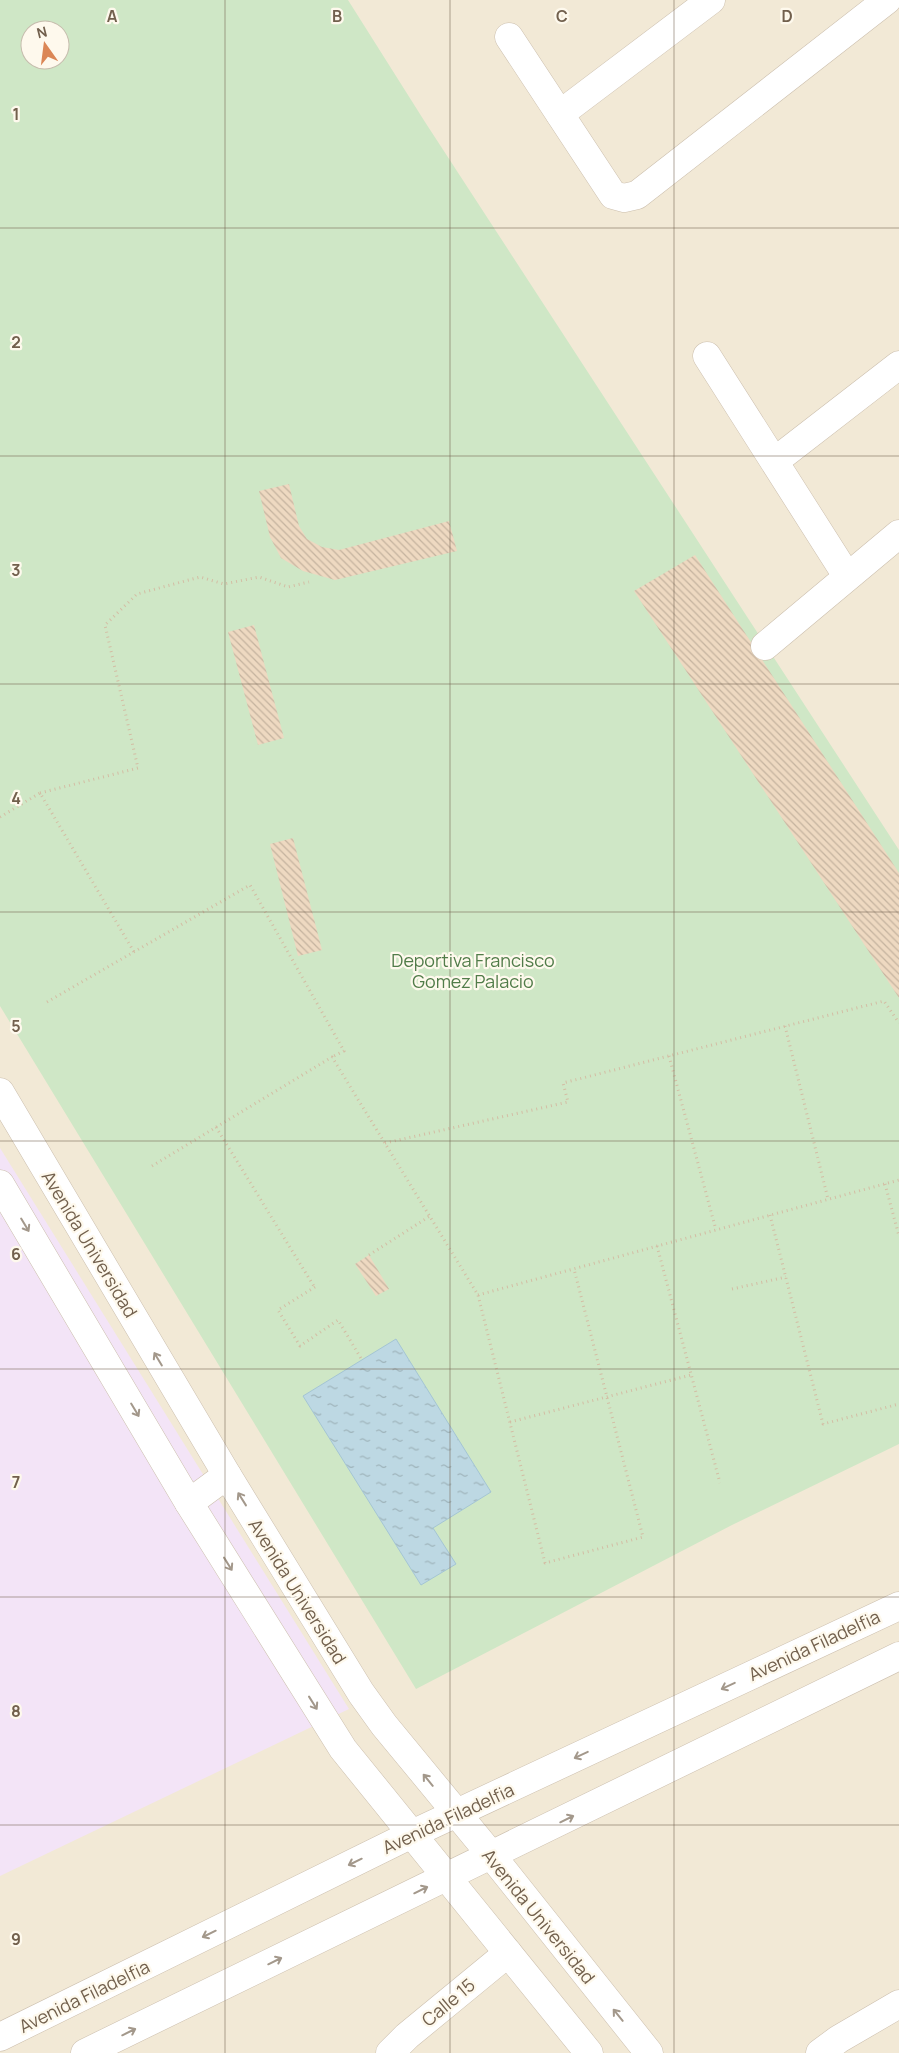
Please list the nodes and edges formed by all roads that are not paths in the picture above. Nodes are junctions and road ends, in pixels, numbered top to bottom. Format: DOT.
graph roads {
  1 [pos="711,0"];
  2 [pos="887,0"];
  3 [pos="509,37"];
  4 [pos="560,114"];
  5 [pos="707,356"];
  6 [pos="899,365"];
  7 [pos="776,461"];
  8 [pos="899,534"];
  9 [pos="848,576"];
  10 [pos="764,646"];
  11 [pos="0,1092"];
  12 [pos="0,1184"];
  13 [pos="227,1475"];
  14 [pos="189,1503"];
  15 [pos="899,1606"];
  16 [pos="899,1656"];
  17 [pos="456,1814"];
  18 [pos="412,1834"];
  19 [pos="492,1856"];
  20 [pos="447,1877"];
  21 [pos="508,1953"];
  22 [pos="899,2004"];
  23 [pos="0,2038"];
  24 [pos="85,2053"];
  25 [pos="390,2053"];
  26 [pos="589,2053"];
  27 [pos="649,2053"];
  28 [pos="820,2053"];
  1 -- 4 [label="street"];
  2 -- 4 [label="street"];
  3 -- 4 [label="street"];
  5 -- 7 [label="street"];
  6 -- 7 [label="street"];
  7 -- 9 [label="street"];
  8 -- 9 [label="street"];
  9 -- 10 [label="street"];
  13 -- 11 [label="street, Avenida Universidad, one-way"];
  12 -- 14 [label="street, one-way"];
  13 -- 14 [label="street"];
  17 -- 13 [label="street, Avenida Universidad, one-way"];
  14 -- 18 [label="street, one-way"];
  15 -- 17 [label="street, Avenida Filadelfia, one-way"];
  19 -- 16 [label="street, one-way"];
  17 -- 18 [label="street, Avenida Filadelfia"];
  17 -- 19 [label="street, Avenida Universidad"];
  18 -- 20 [label="street"];
  18 -- 23 [label="street, Avenida Filadelfia, one-way"];
  19 -- 20 [label="street"];
  27 -- 19 [label="street, Avenida Universidad, one-way"];
  20 -- 21 [label="street"];
  24 -- 20 [label="street, one-way"];
  21 -- 25 [label="street, Calle 15"];
  21 -- 26 [label="street"];
  22 -- 28 [label="street"];
}
